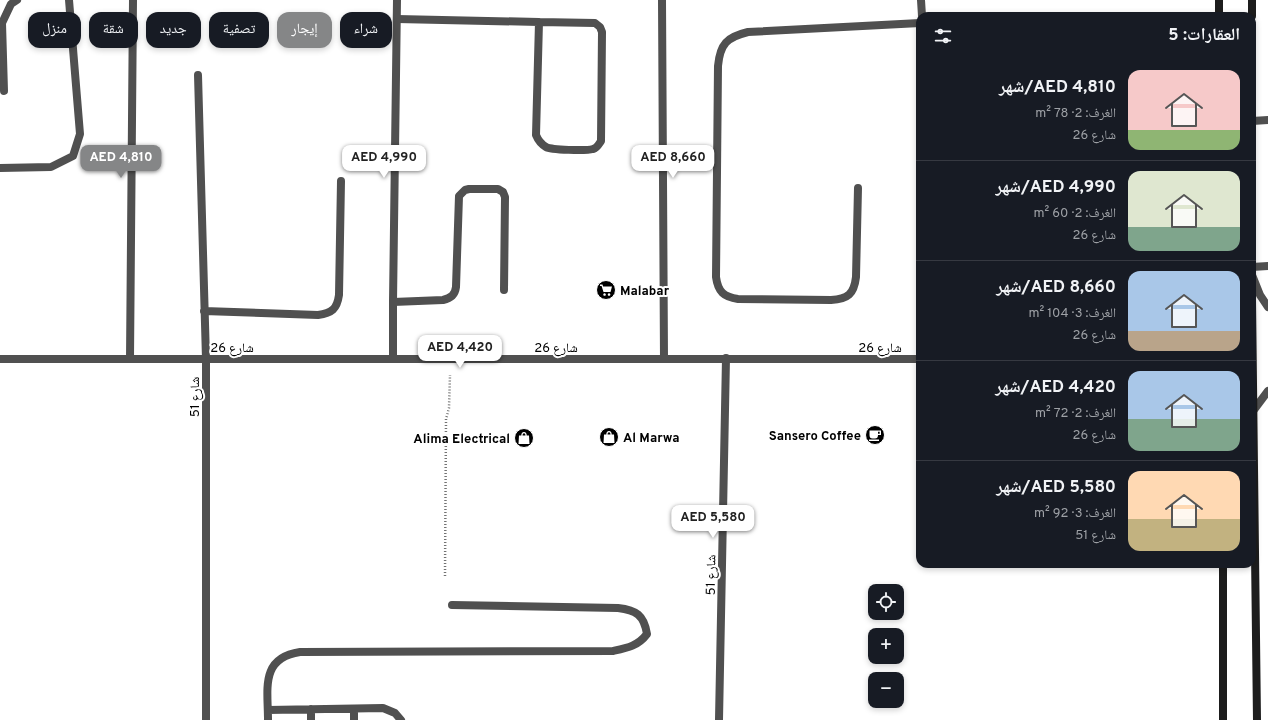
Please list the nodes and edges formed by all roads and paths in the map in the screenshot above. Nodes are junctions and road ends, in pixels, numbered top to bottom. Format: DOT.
graph roads {
  1 [pos="17,0"];
  2 [pos="69,0"];
  3 [pos="132,0"];
  4 [pos="397,0"];
  5 [pos="662,0"];
  6 [pos="921,0"];
  7 [pos="1219,0"];
  8 [pos="1252,0"];
  9 [pos="922,12"];
  10 [pos="1219,12"];
  11 [pos="1252,12"];
  12 [pos="397,19"];
  13 [pos="539,22"];
  14 [pos="916,23"];
  15 [pos="198,75"];
  16 [pos="4,91"];
  17 [pos="1268,120"];
  18 [pos="1256,121"];
  19 [pos="0,168"];
  20 [pos="341,181"];
  21 [pos="858,188"];
  22 [pos="1256,266"];
  23 [pos="1268,266"];
  24 [pos="1256,285"];
  25 [pos="504,290"];
  26 [pos="392,302"];
  27 [pos="1268,307"];
  28 [pos="204,312"];
  29 [pos="726,358"];
  30 [pos="0,359"];
  31 [pos="130,359"];
  32 [pos="206,359"];
  33 [pos="393,359"];
  34 [pos="451,359"];
  35 [pos="664,359"];
  36 [pos="916,359"];
  37 [pos="1268,391"];
  38 [pos="1256,408"];
  39 [pos="1223,568"];
  40 [pos="1255,568"];
  41 [pos="445,576"];
  42 [pos="452,606"];
  43 [pos="311,709"];
  44 [pos="354,709"];
  45 [pos="268,710"];
  46 [pos="206,720"];
  47 [pos="268,720"];
  48 [pos="311,720"];
  49 [pos="354,720"];
  50 [pos="401,720"];
  51 [pos="719,720"];
  52 [pos="1223,720"];
  53 [pos="1257,720"];
  1 -- 16 [label="street"];
  2 -- 19 [label="street"];
  3 -- 31 [label="street"];
  4 -- 12 [label="street"];
  5 -- 35 [label="street"];
  6 -- 9 [label="street"];
  7 -- 10 [label="street"];
  8 -- 11 [label="street"];
  12 -- 13 [label="street"];
  12 -- 26 [label="street"];
  13 -- 13 [label="street"];
  14 -- 21 [label="street"];
  15 -- 28 [label="street, شارع 51"];
  17 -- 18 [label="street"];
  20 -- 28 [label="street"];
  22 -- 23 [label="street"];
  24 -- 27 [label="street"];
  25 -- 26 [label="street"];
  26 -- 33 [label="street"];
  28 -- 32 [label="street, شارع 51"];
  29 -- 35 [label="street, شارع 26"];
  29 -- 36 [label="street, شارع 26"];
  29 -- 51 [label="street, شارع 51"];
  30 -- 31 [label="street, شارع 26"];
  31 -- 32 [label="street, شارع 26"];
  32 -- 33 [label="street, شارع 26"];
  32 -- 46 [label="street, شارع 51"];
  33 -- 34 [label="street, شارع 26"];
  34 -- 35 [label="street, شارع 26"];
  34 -- 41 [label="path"];
  37 -- 38 [label="street"];
  39 -- 52 [label="street"];
  40 -- 53 [label="street"];
  42 -- 45 [label="street"];
  43 -- 44 [label="street"];
  43 -- 45 [label="street"];
  43 -- 48 [label="street"];
  44 -- 49 [label="street"];
  44 -- 50 [label="street"];
  45 -- 47 [label="street"];
}
